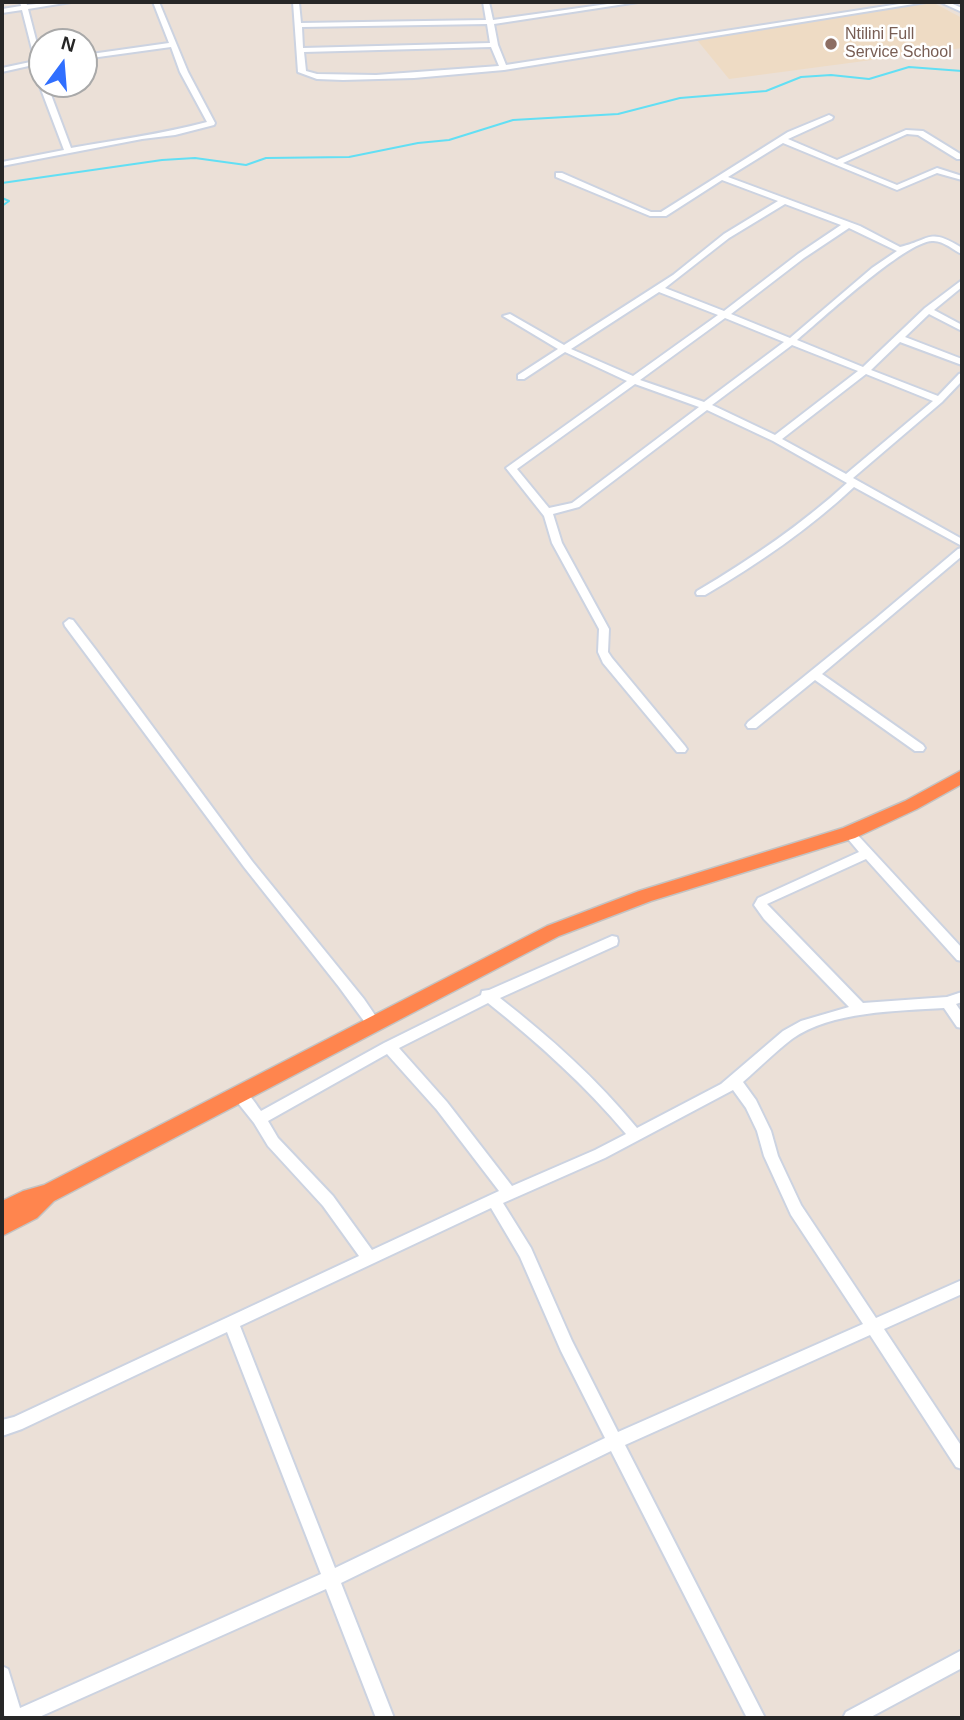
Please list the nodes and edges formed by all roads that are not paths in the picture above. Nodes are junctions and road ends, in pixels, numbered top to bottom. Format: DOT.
graph roads {
  1 [pos="68,2"];
  2 [pos="156,2"];
  3 [pos="296,2"];
  4 [pos="486,2"];
  5 [pos="631,2"];
  6 [pos="923,2"];
  7 [pos="943,2"];
  8 [pos="24,5"];
  9 [pos="962,10"];
  10 [pos="2,11"];
  11 [pos="490,22"];
  12 [pos="299,25"];
  13 [pos="30,28"];
  14 [pos="173,45"];
  15 [pos="494,45"];
  16 [pos="301,50"];
  17 [pos="98,55"];
  18 [pos="28,64"];
  19 [pos="504,68"];
  20 [pos="2,69"];
  21 [pos="49,98"];
  22 [pos="829,117"];
  23 [pos="783,141"];
  24 [pos="68,152"];
  25 [pos="961,156"];
  26 [pos="838,162"];
  27 [pos="2,164"];
  28 [pos="937,170"];
  29 [pos="559,175"];
  30 [pos="720,177"];
  31 [pos="962,178"];
  32 [pos="783,202"];
  33 [pos="847,225"];
  34 [pos="904,250"];
  35 [pos="962,251"];
  36 [pos="962,283"];
  37 [pos="657,288"];
  38 [pos="928,310"];
  39 [pos="507,316"];
  40 [pos="722,316"];
  41 [pos="962,328"];
  42 [pos="899,338"];
  43 [pos="791,341"];
  44 [pos="565,349"];
  45 [pos="962,362"];
  46 [pos="864,370"];
  47 [pos="962,376"];
  48 [pos="521,377"];
  49 [pos="632,380"];
  50 [pos="939,400"];
  51 [pos="704,407"];
  52 [pos="776,439"];
  53 [pos="850,479"];
  54 [pos="547,512"];
  55 [pos="962,543"];
  56 [pos="962,551"];
  57 [pos="701,593"];
  58 [pos="69,623"];
  59 [pos="815,674"];
  60 [pos="751,725"];
  61 [pos="919,748"];
  62 [pos="681,749"];
  63 [pos="962,776"];
  64 [pos="849,833"];
  65 [pos="868,853"];
  66 [pos="612,941"];
  67 [pos="962,956"];
  68 [pos="487,995"];
  69 [pos="962,998"];
  70 [pos="947,1002"];
  71 [pos="860,1009"];
  72 [pos="962,1023"];
  73 [pos="374,1024"];
  74 [pos="390,1047"];
  75 [pos="735,1081"];
  76 [pos="239,1094"];
  77 [pos="259,1119"];
  78 [pos="636,1136"];
  79 [pos="47,1194"];
  80 [pos="501,1196"];
  81 [pos="2,1211"];
  82 [pos="2,1227"];
  83 [pos="368,1257"];
  84 [pos="962,1287"];
  85 [pos="232,1322"];
  86 [pos="874,1328"];
  87 [pos="2,1428"];
  88 [pos="615,1441"];
  89 [pos="962,1461"];
  90 [pos="330,1579"];
  91 [pos="962,1659"];
  92 [pos="2,1675"];
  93 [pos="16,1718"];
  94 [pos="385,1718"];
  95 [pos="756,1718"];
  96 [pos="852,1718"];
  1 -- 8 [label="street"];
  2 -- 14 [label="street"];
  3 -- 12 [label="street"];
  4 -- 11 [label="street"];
  5 -- 11 [label="street"];
  6 -- 19 [label="street"];
  7 -- 9 [label="street"];
  8 -- 10 [label="street"];
  8 -- 13 [label="street"];
  11 -- 12 [label="street"];
  11 -- 15 [label="street"];
  12 -- 16 [label="street"];
  14 -- 17 [label="street"];
  14 -- 24 [label="street"];
  15 -- 16 [label="street"];
  15 -- 19 [label="street"];
  16 -- 19 [label="street"];
  18 -- 20 [label="street"];
  21 -- 24 [label="street"];
  22 -- 23 [label="street"];
  23 -- 26 [label="street"];
  23 -- 30 [label="street"];
  24 -- 27 [label="street"];
  25 -- 26 [label="street"];
  25 -- 28 [label="street"];
  26 -- 28 [label="street"];
  28 -- 31 [label="street"];
  29 -- 30 [label="street"];
  30 -- 32 [label="street"];
  32 -- 33 [label="street"];
  32 -- 37 [label="street"];
  33 -- 34 [label="street"];
  33 -- 40 [label="street"];
  34 -- 35 [label="street"];
  34 -- 43 [label="street"];
  36 -- 38 [label="street"];
  37 -- 40 [label="street"];
  37 -- 44 [label="street"];
  38 -- 41 [label="street"];
  38 -- 42 [label="street"];
  39 -- 44 [label="street"];
  40 -- 43 [label="street"];
  40 -- 49 [label="street"];
  42 -- 45 [label="street"];
  42 -- 46 [label="street"];
  43 -- 46 [label="street"];
  43 -- 51 [label="street"];
  44 -- 48 [label="street"];
  44 -- 49 [label="street"];
  46 -- 50 [label="street"];
  46 -- 52 [label="street"];
  47 -- 50 [label="street"];
  49 -- 51 [label="street"];
  49 -- 54 [label="street"];
  50 -- 53 [label="street"];
  51 -- 52 [label="street"];
  51 -- 54 [label="street"];
  52 -- 53 [label="street"];
  53 -- 55 [label="street"];
  53 -- 57 [label="street"];
  54 -- 62 [label="street"];
  56 -- 59 [label="street"];
  58 -- 73 [label="street"];
  59 -- 60 [label="street"];
  59 -- 61 [label="street"];
  63 -- 64 [label="highway"];
  64 -- 65 [label="street"];
  64 -- 73 [label="highway"];
  65 -- 67 [label="street"];
  65 -- 71 [label="street"];
  66 -- 68 [label="street"];
  68 -- 74 [label="street"];
  68 -- 78 [label="street"];
  69 -- 70 [label="street"];
  70 -- 71 [label="street"];
  70 -- 72 [label="street"];
  71 -- 75 [label="street"];
  73 -- 76 [label="highway"];
  74 -- 77 [label="street"];
  74 -- 80 [label="street"];
  75 -- 78 [label="street"];
  75 -- 86 [label="street"];
  76 -- 77 [label="street"];
  76 -- 79 [label="highway"];
  77 -- 83 [label="street"];
  78 -- 80 [label="street"];
  79 -- 81 [label="highway"];
  79 -- 82 [label="highway"];
  80 -- 83 [label="street"];
  80 -- 88 [label="street"];
  83 -- 85 [label="street"];
  84 -- 86 [label="street"];
  85 -- 87 [label="street"];
  85 -- 90 [label="street"];
  86 -- 88 [label="street"];
  86 -- 89 [label="street"];
  88 -- 90 [label="street"];
  88 -- 95 [label="street"];
  90 -- 93 [label="street"];
  90 -- 94 [label="street"];
  91 -- 96 [label="street"];
  92 -- 93 [label="street"];
}
